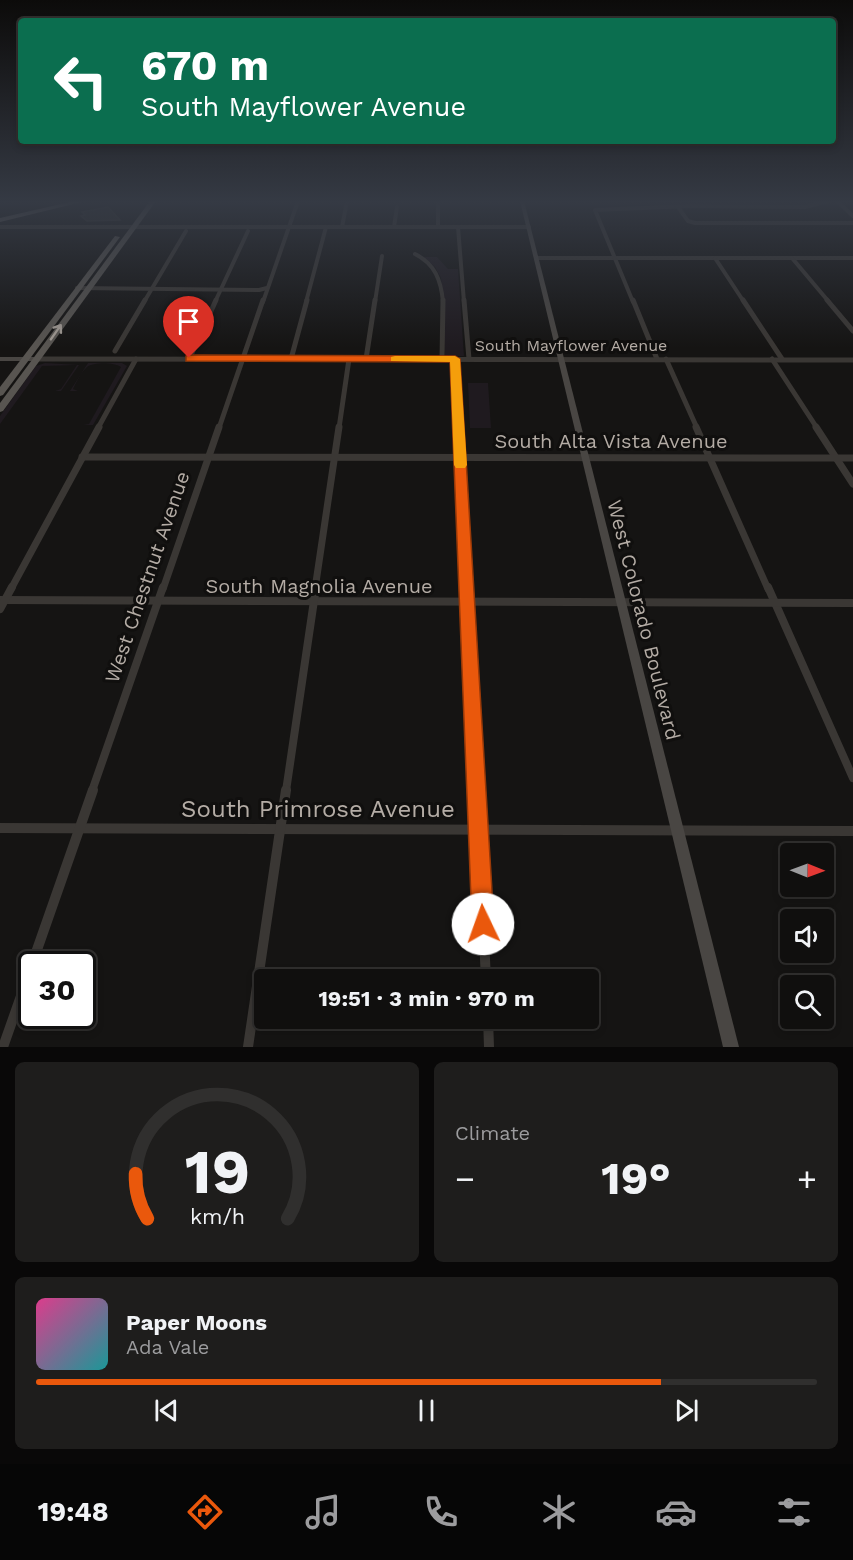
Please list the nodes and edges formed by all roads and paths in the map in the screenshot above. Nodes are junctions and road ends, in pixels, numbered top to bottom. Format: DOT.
graph roads {
  1 [pos="106,250"];
  2 [pos="116,250"];
  3 [pos="175,250"];
  4 [pos="240,250"];
  5 [pos="281,250"];
  6 [pos="320,250"];
  7 [pos="460,250"];
  8 [pos="534,250"];
  9 [pos="612,250"];
  10 [pos="415,254"];
  11 [pos="382,256"];
  12 [pos="536,258"];
  13 [pos="615,258"];
  14 [pos="715,258"];
  15 [pos="792,258"];
  16 [pos="853,258"];
  17 [pos="77,288"];
  18 [pos="87,288"];
  19 [pos="153,288"];
  20 [pos="223,288"];
  21 [pos="267,288"];
  22 [pos="853,331"];
  23 [pos="116,351"];
  24 [pos="192,353"];
  25 [pos="136,358"];
  26 [pos="0,359"];
  27 [pos="26,359"];
  28 [pos="37,359"];
  29 [pos="243,359"];
  30 [pos="291,359"];
  31 [pos="350,359"];
  32 [pos="366,359"];
  33 [pos="442,359"];
  34 [pos="455,359"];
  35 [pos="469,359"];
  36 [pos="561,359"];
  37 [pos="657,359"];
  38 [pos="666,359"];
  39 [pos="772,359"];
  40 [pos="782,359"];
  41 [pos="853,360"];
  42 [pos="0,393"];
  43 [pos="0,409"];
  44 [pos="82,457"];
  45 [pos="208,458"];
  46 [pos="335,458"];
  47 [pos="460,458"];
  48 [pos="585,458"];
  49 [pos="711,458"];
  50 [pos="836,458"];
  51 [pos="853,458"];
  52 [pos="853,484"];
  53 [pos="3,600"];
  54 [pos="158,602"];
  55 [pos="313,603"];
  56 [pos="467,603"];
  57 [pos="621,603"];
  58 [pos="776,603"];
  59 [pos="853,603"];
  60 [pos="0,609"];
  61 [pos="853,778"];
  62 [pos="0,828"];
  63 [pos="80,828"];
  64 [pos="478,830"];
  65 [pos="677,830"];
  66 [pos="280,831"];
  67 [pos="853,831"];
  68 [pos="37,951"];
  69 [pos="485,969"];
  70 [pos="18,1005"];
  71 [pos="488,1029"];
  72 [pos="3,1047"];
  73 [pos="248,1047"];
  74 [pos="489,1047"];
  75 [pos="731,1047"];
  1 -- 17 [label="main road"];
  2 -- 18 [label="main road"];
  3 -- 19 [label="street"];
  4 -- 20 [label="street"];
  5 -- 21 [label="street, West Chestnut Avenue"];
  6 -- 30 [label="street"];
  7 -- 35 [label="street"];
  8 -- 12 [label="street, West Colorado Boulevard"];
  9 -- 13 [label="street"];
  10 -- 33 [label="street"];
  11 -- 32 [label="street"];
  12 -- 13 [label="street"];
  12 -- 36 [label="street, West Colorado Boulevard"];
  13 -- 14 [label="street"];
  13 -- 37 [label="street"];
  14 -- 15 [label="street"];
  14 -- 40 [label="street"];
  15 -- 16 [label="street"];
  15 -- 22 [label="street"];
  17 -- 18 [label="street"];
  17 -- 27 [label="main road"];
  18 -- 19 [label="street"];
  28 -- 18 [label="main road, one-way"];
  19 -- 20 [label="street"];
  19 -- 23 [label="street"];
  20 -- 21 [label="street"];
  20 -- 24 [label="street"];
  21 -- 29 [label="street, West Chestnut Avenue"];
  25 -- 28 [label="street, South Mayflower Avenue"];
  25 -- 29 [label="street, South Mayflower Avenue"];
  25 -- 44 [label="street"];
  26 -- 27 [label="street, South Mayflower Avenue"];
  27 -- 28 [label="street, South Mayflower Avenue"];
  27 -- 42 [label="main road"];
  28 -- 43 [label="main road"];
  29 -- 30 [label="street, South Mayflower Avenue"];
  29 -- 45 [label="street, West Chestnut Avenue"];
  30 -- 31 [label="street, South Mayflower Avenue"];
  31 -- 32 [label="street, South Mayflower Avenue"];
  31 -- 46 [label="street"];
  32 -- 33 [label="street, South Mayflower Avenue"];
  33 -- 34 [label="street, South Mayflower Avenue"];
  34 -- 35 [label="street, South Mayflower Avenue"];
  34 -- 47 [label="street"];
  35 -- 36 [label="street, South Mayflower Avenue"];
  36 -- 37 [label="street, South Mayflower Avenue"];
  36 -- 48 [label="street, West Colorado Boulevard"];
  37 -- 38 [label="street, South Mayflower Avenue"];
  38 -- 39 [label="street, South Mayflower Avenue"];
  38 -- 49 [label="street"];
  39 -- 40 [label="street, South Mayflower Avenue"];
  39 -- 50 [label="street"];
  40 -- 41 [label="street, South Mayflower Avenue"];
  44 -- 45 [label="street, South Alta Vista Avenue"];
  44 -- 53 [label="street"];
  45 -- 46 [label="street, South Alta Vista Avenue"];
  45 -- 54 [label="street, West Chestnut Avenue"];
  46 -- 47 [label="street, South Alta Vista Avenue"];
  46 -- 55 [label="street"];
  47 -- 48 [label="street, South Alta Vista Avenue"];
  47 -- 56 [label="street"];
  48 -- 49 [label="street, South Alta Vista Avenue"];
  48 -- 57 [label="street, West Colorado Boulevard"];
  49 -- 50 [label="street, South Alta Vista Avenue"];
  49 -- 58 [label="street"];
  50 -- 51 [label="street, South Alta Vista Avenue"];
  50 -- 52 [label="street"];
  53 -- 54 [label="street, South Magnolia Avenue"];
  53 -- 60 [label="street"];
  54 -- 55 [label="street, South Magnolia Avenue"];
  54 -- 63 [label="street, West Chestnut Avenue"];
  55 -- 56 [label="street, South Magnolia Avenue"];
  55 -- 66 [label="street"];
  56 -- 57 [label="street, South Magnolia Avenue"];
  56 -- 64 [label="street"];
  57 -- 58 [label="street, South Magnolia Avenue"];
  57 -- 65 [label="street, West Colorado Boulevard"];
  58 -- 59 [label="street, South Magnolia Avenue"];
  58 -- 61 [label="street"];
  62 -- 63 [label="street, South Primrose Avenue"];
  63 -- 66 [label="street, South Primrose Avenue"];
  63 -- 68 [label="street, West Chestnut Avenue"];
  64 -- 65 [label="street, South Primrose Avenue"];
  64 -- 66 [label="street, South Primrose Avenue"];
  64 -- 69 [label="street"];
  65 -- 67 [label="street, South Primrose Avenue"];
  65 -- 75 [label="street, West Colorado Boulevard"];
  66 -- 73 [label="street"];
  70 -- 72 [label="street, West Chestnut Avenue"];
  71 -- 74 [label="street"];
}
